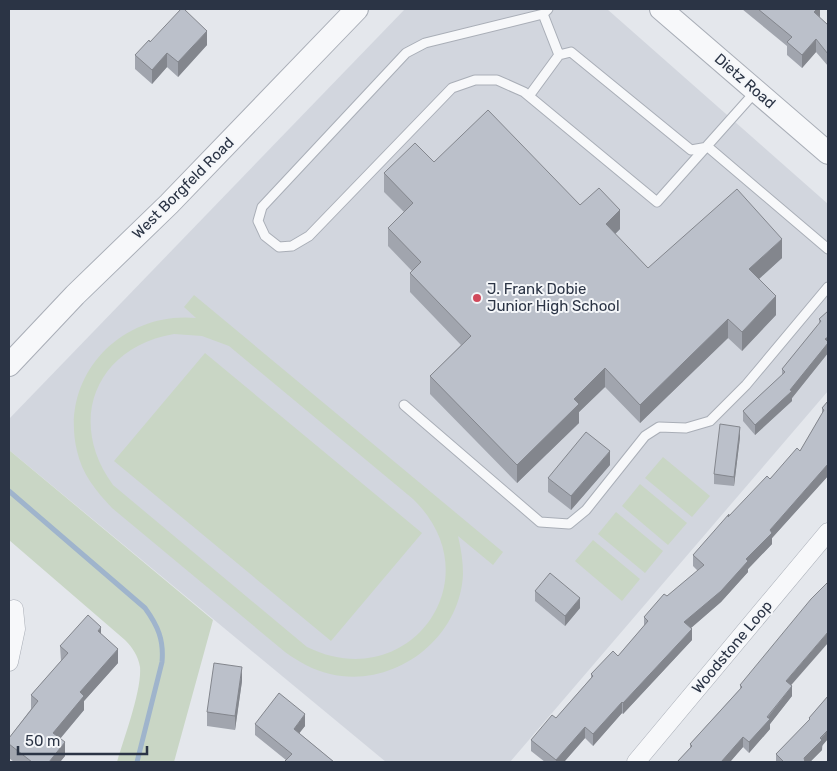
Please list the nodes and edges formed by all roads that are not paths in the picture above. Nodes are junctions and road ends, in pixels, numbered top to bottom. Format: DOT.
graph roads {
  1 [pos="357,9"];
  2 [pos="661,9"];
  3 [pos="546,11"];
  4 [pos="559,55"];
  5 [pos="756,91"];
  6 [pos="530,96"];
  7 [pos="708,147"];
  8 [pos="828,153"];
  9 [pos="828,249"];
  10 [pos="828,287"];
  11 [pos="9,365"];
  12 [pos="404,405"];
  13 [pos="828,532"];
  14 [pos="14,609"];
  15 [pos="9,662"];
  16 [pos="636,762"];
  1 -- 11 [label="street, West Borgfeld Road"];
  2 -- 5 [label="street, Dietz Road"];
  3 -- 4 [label="lane"];
  3 -- 6 [label="lane"];
  4 -- 6 [label="lane"];
  4 -- 7 [label="lane"];
  5 -- 7 [label="lane"];
  5 -- 8 [label="street, Dietz Road"];
  6 -- 7 [label="lane"];
  7 -- 9 [label="lane"];
  10 -- 12 [label="lane"];
  13 -- 16 [label="street, Woodstone Loop"];
  14 -- 15 [label="street"];
}
